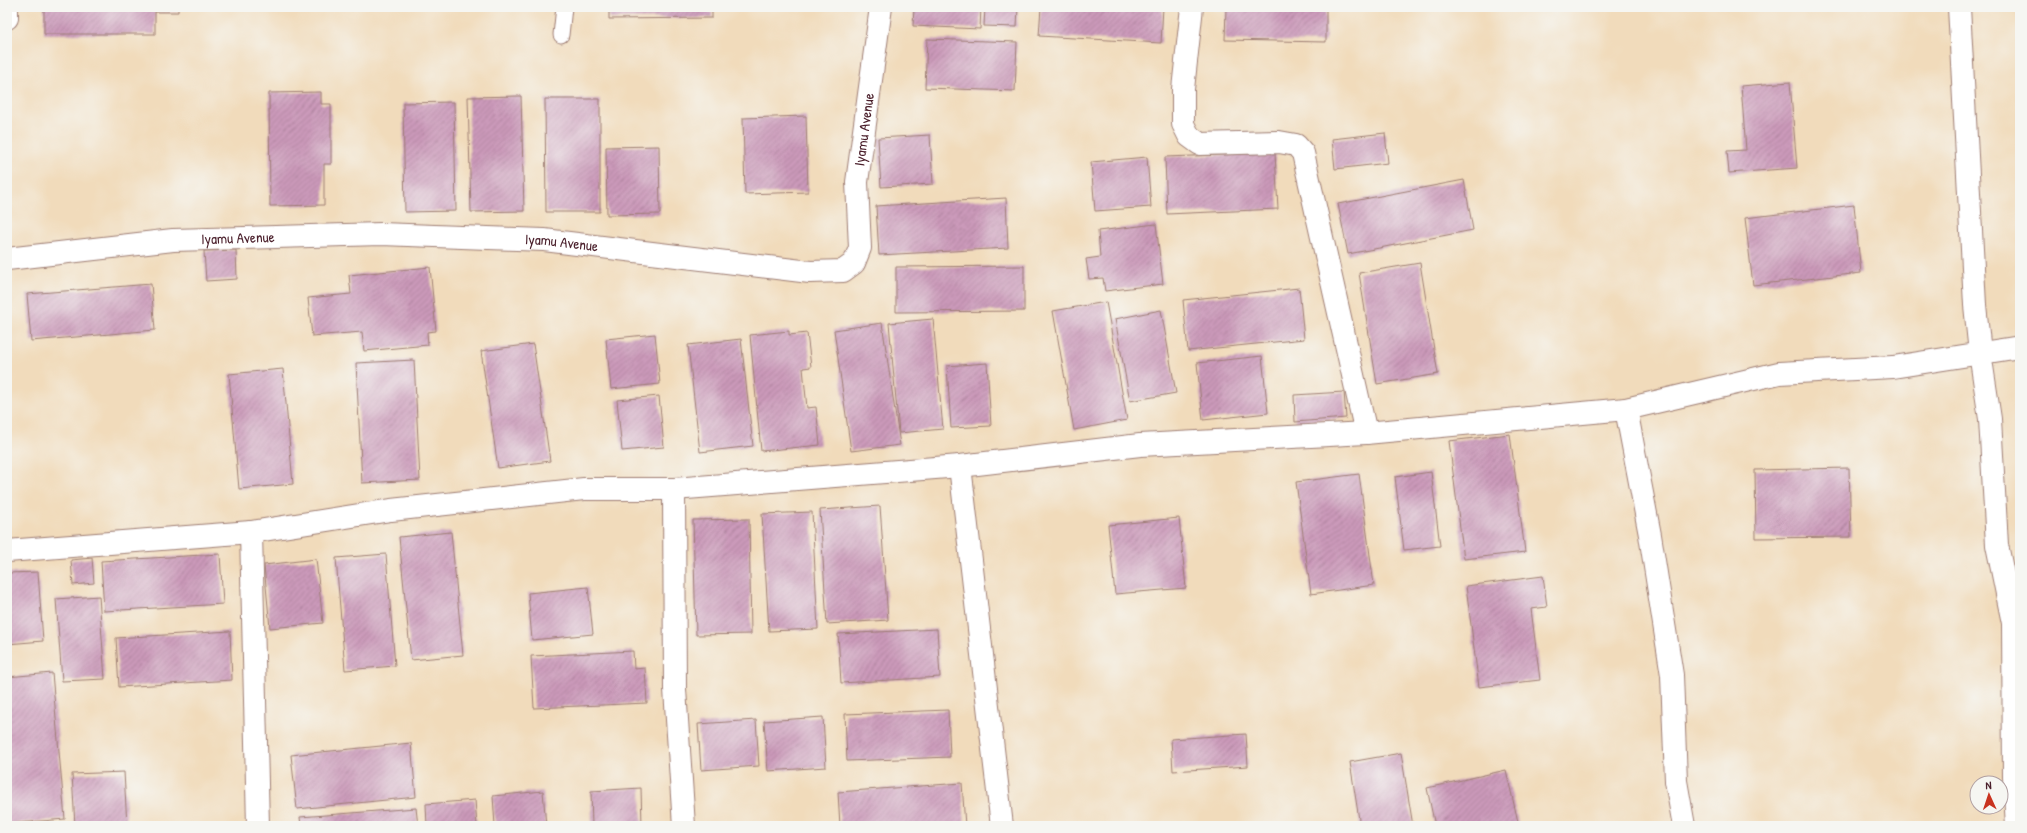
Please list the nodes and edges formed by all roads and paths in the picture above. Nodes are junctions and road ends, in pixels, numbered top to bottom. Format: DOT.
graph roads {
  1 [pos="7,7"];
  2 [pos="564,7"];
  3 [pos="881,7"];
  4 [pos="1192,7"];
  5 [pos="1959,7"];
  6 [pos="7,18"];
  7 [pos="561,35"];
  8 [pos="7,259"];
  9 [pos="2020,347"];
  10 [pos="1980,353"];
  11 [pos="1626,409"];
  12 [pos="1366,433"];
  13 [pos="960,466"];
  14 [pos="674,489"];
  15 [pos="251,532"];
  16 [pos="7,551"];
  17 [pos="2016,622"];
  18 [pos="258,826"];
  19 [pos="684,826"];
  20 [pos="1002,826"];
  21 [pos="1684,826"];
  22 [pos="2017,826"];
  1 -- 6 [label="street"];
  2 -- 7 [label="lane"];
  3 -- 8 [label="street, Iyamu Avenue"];
  4 -- 12 [label="street"];
  5 -- 10 [label="street"];
  9 -- 10 [label="street"];
  10 -- 11 [label="street"];
  10 -- 17 [label="street"];
  11 -- 12 [label="street"];
  11 -- 21 [label="street"];
  12 -- 13 [label="street"];
  13 -- 14 [label="street"];
  13 -- 20 [label="street"];
  14 -- 15 [label="street"];
  14 -- 19 [label="street"];
  15 -- 16 [label="street"];
  15 -- 18 [label="street"];
  17 -- 22 [label="street"];
}
